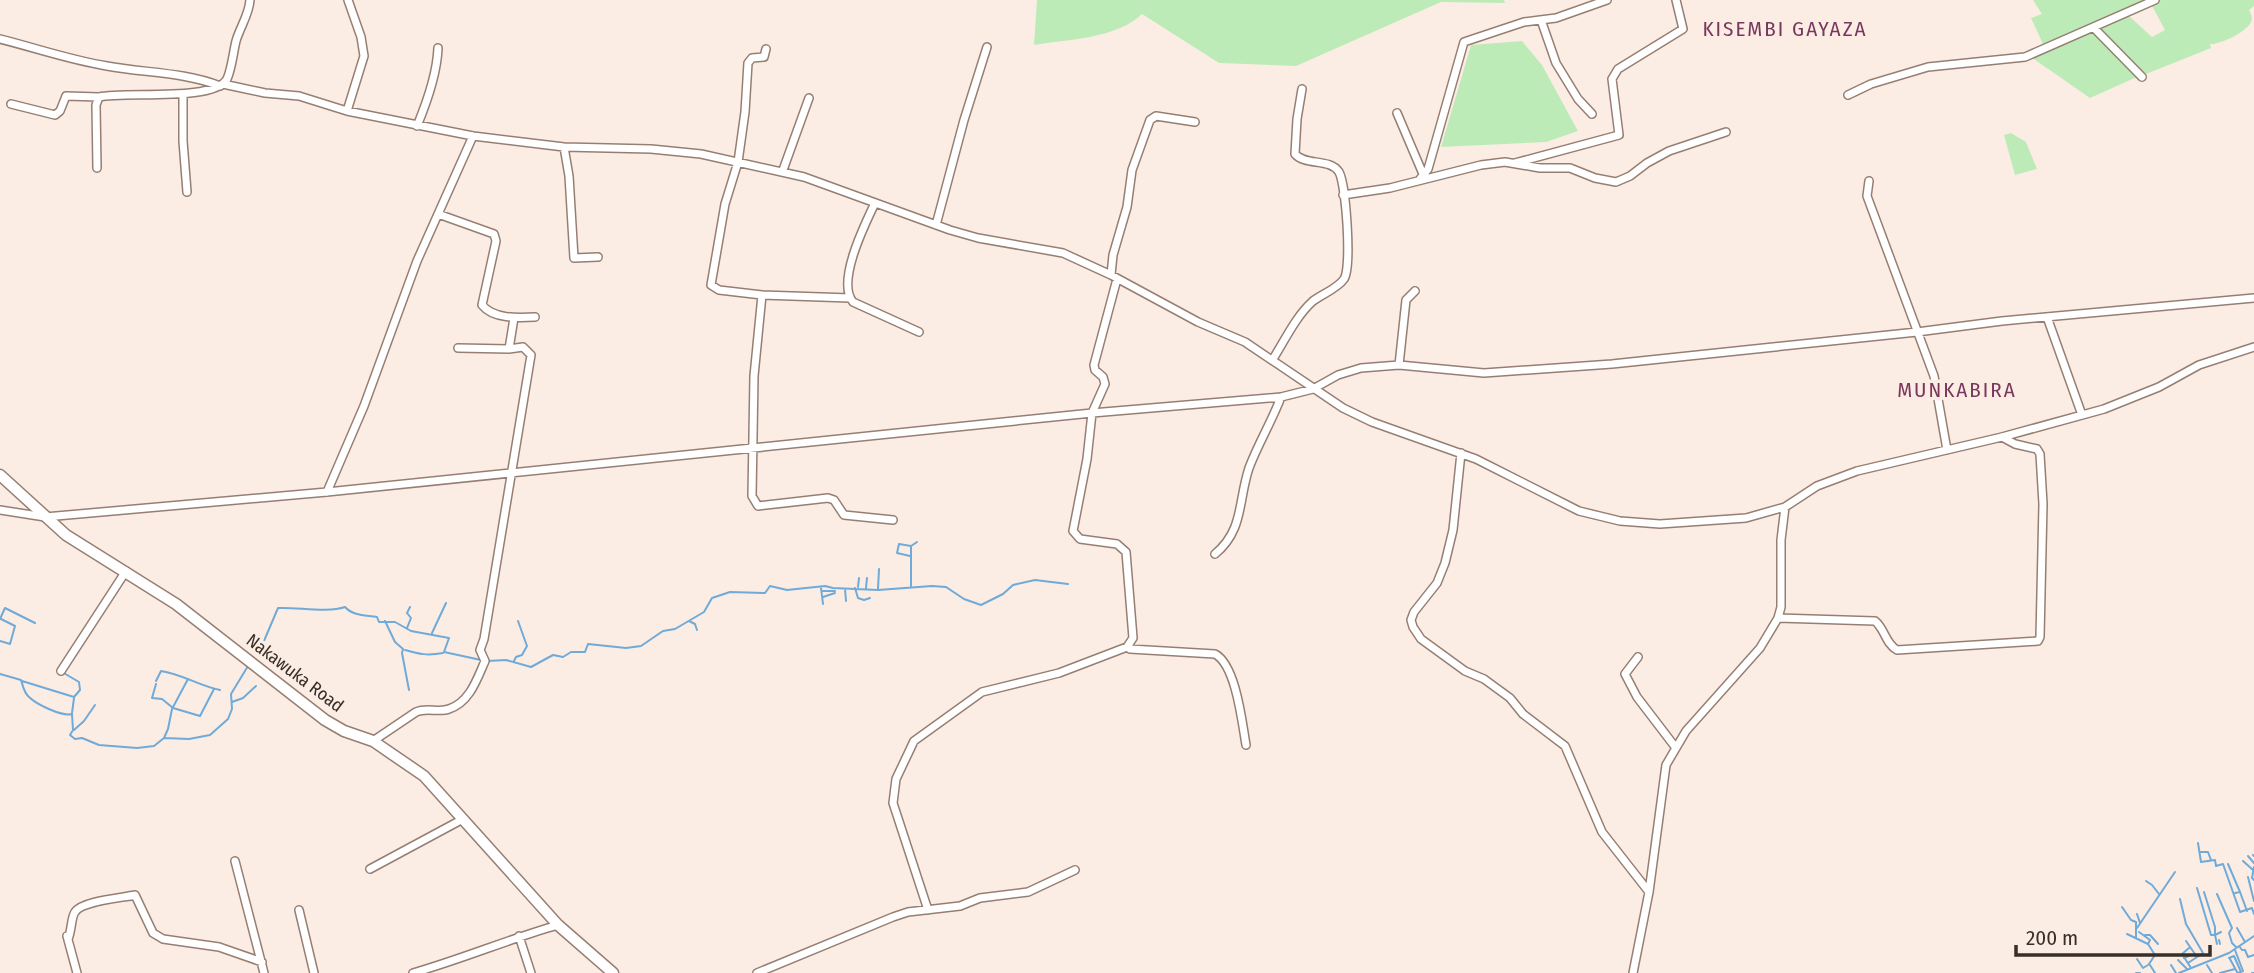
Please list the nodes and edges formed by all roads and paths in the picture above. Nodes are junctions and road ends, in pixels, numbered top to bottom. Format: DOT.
graph roads {
  1 [pos="250,0"];
  2 [pos="348,0"];
  3 [pos="1607,0"];
  4 [pos="1676,0"];
  5 [pos="2155,0"];
  6 [pos="1541,20"];
  7 [pos="2094,28"];
  8 [pos="0,39"];
  9 [pos="987,47"];
  10 [pos="438,48"];
  11 [pos="766,49"];
  12 [pos="2142,77"];
  13 [pos="220,86"];
  14 [pos="1302,89"];
  15 [pos="183,94"];
  16 [pos="1848,95"];
  17 [pos="99,97"];
  18 [pos="809,98"];
  19 [pos="11,104"];
  20 [pos="347,111"];
  21 [pos="1397,113"];
  22 [pos="1592,114"];
  23 [pos="1195,122"];
  24 [pos="417,126"];
  25 [pos="1594,132"];
  26 [pos="1726,132"];
  27 [pos="472,136"];
  28 [pos="1593,142"];
  29 [pos="564,147"];
  30 [pos="737,162"];
  31 [pos="1515,163"];
  32 [pos="97,168"];
  33 [pos="783,170"];
  34 [pos="1421,177"];
  35 [pos="1869,181"];
  36 [pos="187,192"];
  37 [pos="1343,195"];
  38 [pos="875,203"];
  39 [pos="438,214"];
  40 [pos="936,225"];
  41 [pos="598,257"];
  42 [pos="1114,277"];
  43 [pos="1415,291"];
  44 [pos="762,295"];
  45 [pos="850,298"];
  46 [pos="2254,298"];
  47 [pos="535,317"];
  48 [pos="2048,317"];
  49 [pos="514,318"];
  50 [pos="919,332"];
  51 [pos="1917,332"];
  52 [pos="2254,347"];
  53 [pos="458,348"];
  54 [pos="509,349"];
  55 [pos="1273,359"];
  56 [pos="1399,365"];
  57 [pos="1313,389"];
  58 [pos="1281,397"];
  59 [pos="1092,413"];
  60 [pos="2082,415"];
  61 [pos="2002,437"];
  62 [pos="753,449"];
  63 [pos="1947,450"];
  64 [pos="1461,453"];
  65 [pos="512,473"];
  66 [pos="0,475"];
  67 [pos="327,492"];
  68 [pos="1786,507"];
  69 [pos="0,510"];
  70 [pos="45,517"];
  71 [pos="893,520"];
  72 [pos="1215,554"];
  73 [pos="127,571"];
  74 [pos="1778,618"];
  75 [pos="1127,647"];
  76 [pos="1638,657"];
  77 [pos="61,671"];
  78 [pos="373,741"];
  79 [pos="1246,745"];
  80 [pos="1676,748"];
  81 [pos="463,819"];
  82 [pos="235,861"];
  83 [pos="370,869"];
  84 [pos="1076,870"];
  85 [pos="1649,892"];
  86 [pos="299,910"];
  87 [pos="928,911"];
  88 [pos="558,925"];
  89 [pos="519,936"];
  90 [pos="262,962"];
  91 [pos="77,973"];
  92 [pos="264,973"];
  93 [pos="314,973"];
  94 [pos="413,973"];
  95 [pos="531,973"];
  96 [pos="613,973"];
  97 [pos="757,973"];
  98 [pos="1633,973"];
  1 -- 13 [label="street"];
  2 -- 20 [label="street"];
  3 -- 6 [label="street"];
  4 -- 28 [label="street"];
  5 -- 7 [label="street"];
  6 -- 22 [label="street"];
  6 -- 34 [label="street"];
  7 -- 12 [label="street"];
  7 -- 16 [label="street"];
  8 -- 13 [label="street"];
  9 -- 40 [label="street"];
  10 -- 24 [label="street"];
  11 -- 30 [label="street"];
  13 -- 15 [label="street"];
  13 -- 20 [label="street"];
  14 -- 37 [label="street"];
  15 -- 17 [label="street"];
  15 -- 36 [label="street"];
  17 -- 19 [label="street"];
  17 -- 32 [label="street"];
  18 -- 33 [label="street"];
  20 -- 24 [label="street"];
  21 -- 34 [label="street"];
  23 -- 42 [label="street"];
  24 -- 27 [label="street"];
  25 -- 28 [label="street"];
  26 -- 31 [label="street"];
  27 -- 29 [label="street"];
  27 -- 39 [label="street"];
  28 -- 31 [label="street"];
  29 -- 30 [label="street"];
  29 -- 41 [label="street"];
  30 -- 33 [label="street"];
  30 -- 44 [label="street"];
  31 -- 34 [label="street"];
  33 -- 38 [label="street"];
  34 -- 37 [label="street"];
  35 -- 51 [label="street"];
  37 -- 55 [label="street"];
  38 -- 40 [label="street"];
  38 -- 45 [label="street"];
  39 -- 49 [label="street"];
  39 -- 67 [label="street"];
  40 -- 42 [label="street"];
  42 -- 55 [label="street"];
  42 -- 59 [label="street"];
  43 -- 56 [label="street"];
  44 -- 45 [label="street"];
  44 -- 62 [label="street"];
  45 -- 50 [label="street"];
  46 -- 48 [label="street"];
  47 -- 49 [label="street"];
  48 -- 51 [label="street"];
  48 -- 60 [label="street"];
  49 -- 54 [label="street"];
  51 -- 56 [label="street"];
  51 -- 63 [label="street"];
  52 -- 60 [label="street"];
  53 -- 54 [label="street"];
  54 -- 65 [label="street"];
  55 -- 57 [label="street"];
  56 -- 57 [label="street"];
  57 -- 58 [label="street"];
  57 -- 64 [label="street"];
  58 -- 59 [label="street"];
  58 -- 72 [label="street"];
  59 -- 62 [label="street"];
  59 -- 75 [label="street"];
  60 -- 61 [label="street"];
  61 -- 63 [label="street"];
  61 -- 74 [label="street"];
  62 -- 65 [label="street"];
  62 -- 71 [label="street"];
  63 -- 68 [label="street"];
  64 -- 68 [label="street"];
  64 -- 85 [label="street"];
  65 -- 67 [label="street"];
  65 -- 78 [label="street"];
  66 -- 70 [label="main road, Nakawuka Road"];
  67 -- 70 [label="street"];
  68 -- 74 [label="street"];
  69 -- 70 [label="street"];
  70 -- 73 [label="main road, Nakawuka Road"];
  73 -- 77 [label="street"];
  73 -- 78 [label="main road, Nakawuka Road"];
  74 -- 80 [label="street"];
  75 -- 79 [label="street"];
  75 -- 87 [label="street"];
  76 -- 80 [label="street"];
  78 -- 81 [label="main road, Nakawuka Road"];
  80 -- 85 [label="street"];
  81 -- 83 [label="street"];
  81 -- 88 [label="main road, Nakawuka Road"];
  82 -- 90 [label="street"];
  84 -- 87 [label="street"];
  85 -- 98 [label="street"];
  86 -- 93 [label="street"];
  87 -- 97 [label="street"];
  88 -- 89 [label="street"];
  88 -- 96 [label="main road, Nakawuka Road"];
  89 -- 94 [label="street"];
  89 -- 95 [label="street"];
  90 -- 91 [label="street"];
  90 -- 92 [label="street"];
}
